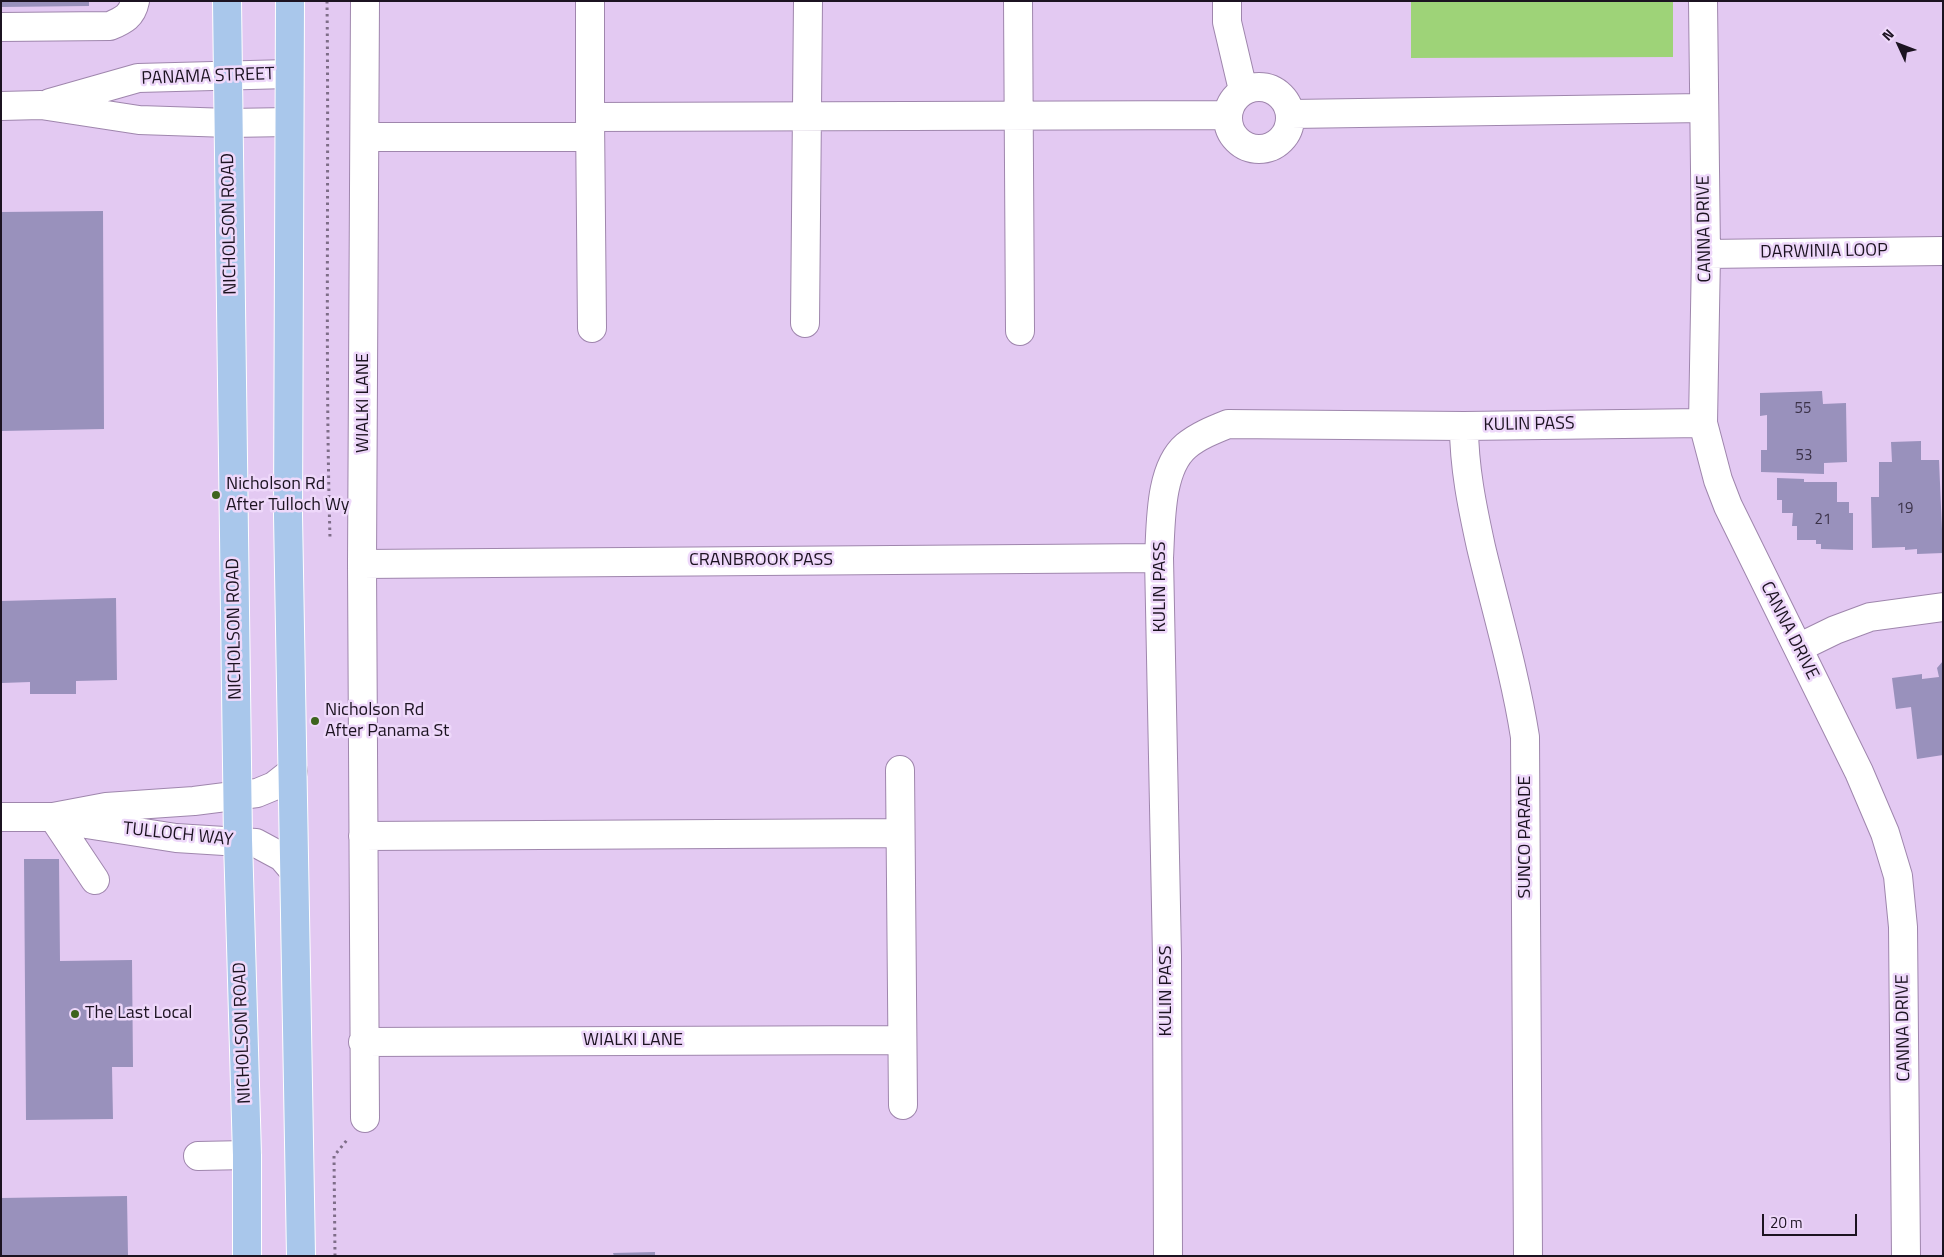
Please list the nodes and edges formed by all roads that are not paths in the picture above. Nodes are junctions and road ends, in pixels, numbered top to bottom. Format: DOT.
graph roads {
  1 [pos="135,1"];
  2 [pos="227,1"];
  3 [pos="290,1"];
  4 [pos="365,1"];
  5 [pos="590,1"];
  6 [pos="808,1"];
  7 [pos="1018,1"];
  8 [pos="1227,1"];
  9 [pos="1703,1"];
  10 [pos="1,27"];
  11 [pos="288,74"];
  12 [pos="228,77"];
  13 [pos="1243,90"];
  14 [pos="41,105"];
  15 [pos="1,106"];
  16 [pos="1703,108"];
  17 [pos="1291,114"];
  18 [pos="807,115"];
  19 [pos="1228,115"];
  20 [pos="1019,117"];
  21 [pos="289,122"];
  22 [pos="229,123"];
  23 [pos="590,127"];
  24 [pos="365,137"];
  25 [pos="1943,251"];
  26 [pos="1706,254"];
  27 [pos="805,324"];
  28 [pos="592,328"];
  29 [pos="1020,332"];
  30 [pos="1703,424"];
  31 [pos="1464,426"];
  32 [pos="1159,558"];
  33 [pos="362,564"];
  34 [pos="1943,607"];
  35 [pos="1798,648"];
  36 [pos="900,770"];
  37 [pos="293,771"];
  38 [pos="238,795"];
  39 [pos="1,817"];
  40 [pos="53,817"];
  41 [pos="899,833"];
  42 [pos="363,836"];
  43 [pos="238,840"];
  44 [pos="294,871"];
  45 [pos="95,880"];
  46 [pos="902,1040"];
  47 [pos="363,1042"];
  48 [pos="903,1105"];
  49 [pos="365,1118"];
  50 [pos="247,1155"];
  51 [pos="198,1156"];
  52 [pos="248,1256"];
  53 [pos="301,1256"];
  54 [pos="1168,1256"];
  55 [pos="1528,1256"];
  56 [pos="1906,1256"];
  1 -- 10 [label="street"];
  2 -- 12 [label="main road, NICHOLSON ROAD"];
  3 -- 11 [label="main road"];
  4 -- 24 [label="street, WIALKI LANE"];
  5 -- 23 [label="street"];
  6 -- 18 [label="street"];
  7 -- 20 [label="street"];
  8 -- 13 [label="street"];
  9 -- 16 [label="street, CANNA DRIVE"];
  11 -- 12 [label="street, PANAMA STREET"];
  11 -- 21 [label="main road"];
  12 -- 14 [label="street, PANAMA STREET"];
  12 -- 22 [label="main road, NICHOLSON ROAD"];
  13 -- 17 [label="street"];
  13 -- 19 [label="street"];
  14 -- 15 [label="street, PANAMA STREET"];
  14 -- 22 [label="street, PANAMA STREET"];
  16 -- 17 [label="street"];
  16 -- 26 [label="street, CANNA DRIVE"];
  17 -- 19 [label="street"];
  18 -- 20 [label="street"];
  18 -- 23 [label="street"];
  18 -- 27 [label="street"];
  19 -- 20 [label="street"];
  20 -- 29 [label="street"];
  21 -- 22 [label="street, PANAMA STREET"];
  21 -- 37 [label="main road"];
  22 -- 38 [label="main road, NICHOLSON ROAD"];
  23 -- 24 [label="street"];
  23 -- 28 [label="street"];
  24 -- 33 [label="street, WIALKI LANE"];
  25 -- 26 [label="street, DARWINIA LOOP"];
  26 -- 30 [label="street, CANNA DRIVE"];
  30 -- 31 [label="street, KULIN PASS"];
  30 -- 35 [label="street, CANNA DRIVE"];
  31 -- 32 [label="street, KULIN PASS"];
  31 -- 55 [label="street, SUNCO PARADE"];
  32 -- 33 [label="street, CRANBROOK PASS"];
  32 -- 54 [label="street, KULIN PASS"];
  33 -- 42 [label="street, WIALKI LANE"];
  34 -- 35 [label="street"];
  35 -- 56 [label="street, CANNA DRIVE"];
  36 -- 41 [label="street"];
  37 -- 38 [label="street, TULLOCH WAY"];
  37 -- 44 [label="main road"];
  38 -- 40 [label="street, TULLOCH WAY"];
  38 -- 43 [label="main road, NICHOLSON ROAD"];
  39 -- 40 [label="street, TULLOCH WAY"];
  40 -- 43 [label="street, TULLOCH WAY"];
  40 -- 45 [label="street"];
  41 -- 42 [label="street"];
  41 -- 46 [label="street"];
  42 -- 47 [label="street, WIALKI LANE"];
  43 -- 44 [label="street, TULLOCH WAY"];
  43 -- 50 [label="main road, NICHOLSON ROAD"];
  44 -- 53 [label="main road"];
  46 -- 47 [label="street, WIALKI LANE"];
  46 -- 48 [label="street"];
  47 -- 49 [label="street, WIALKI LANE"];
  50 -- 51 [label="street"];
  50 -- 52 [label="main road, NICHOLSON ROAD"];
}
